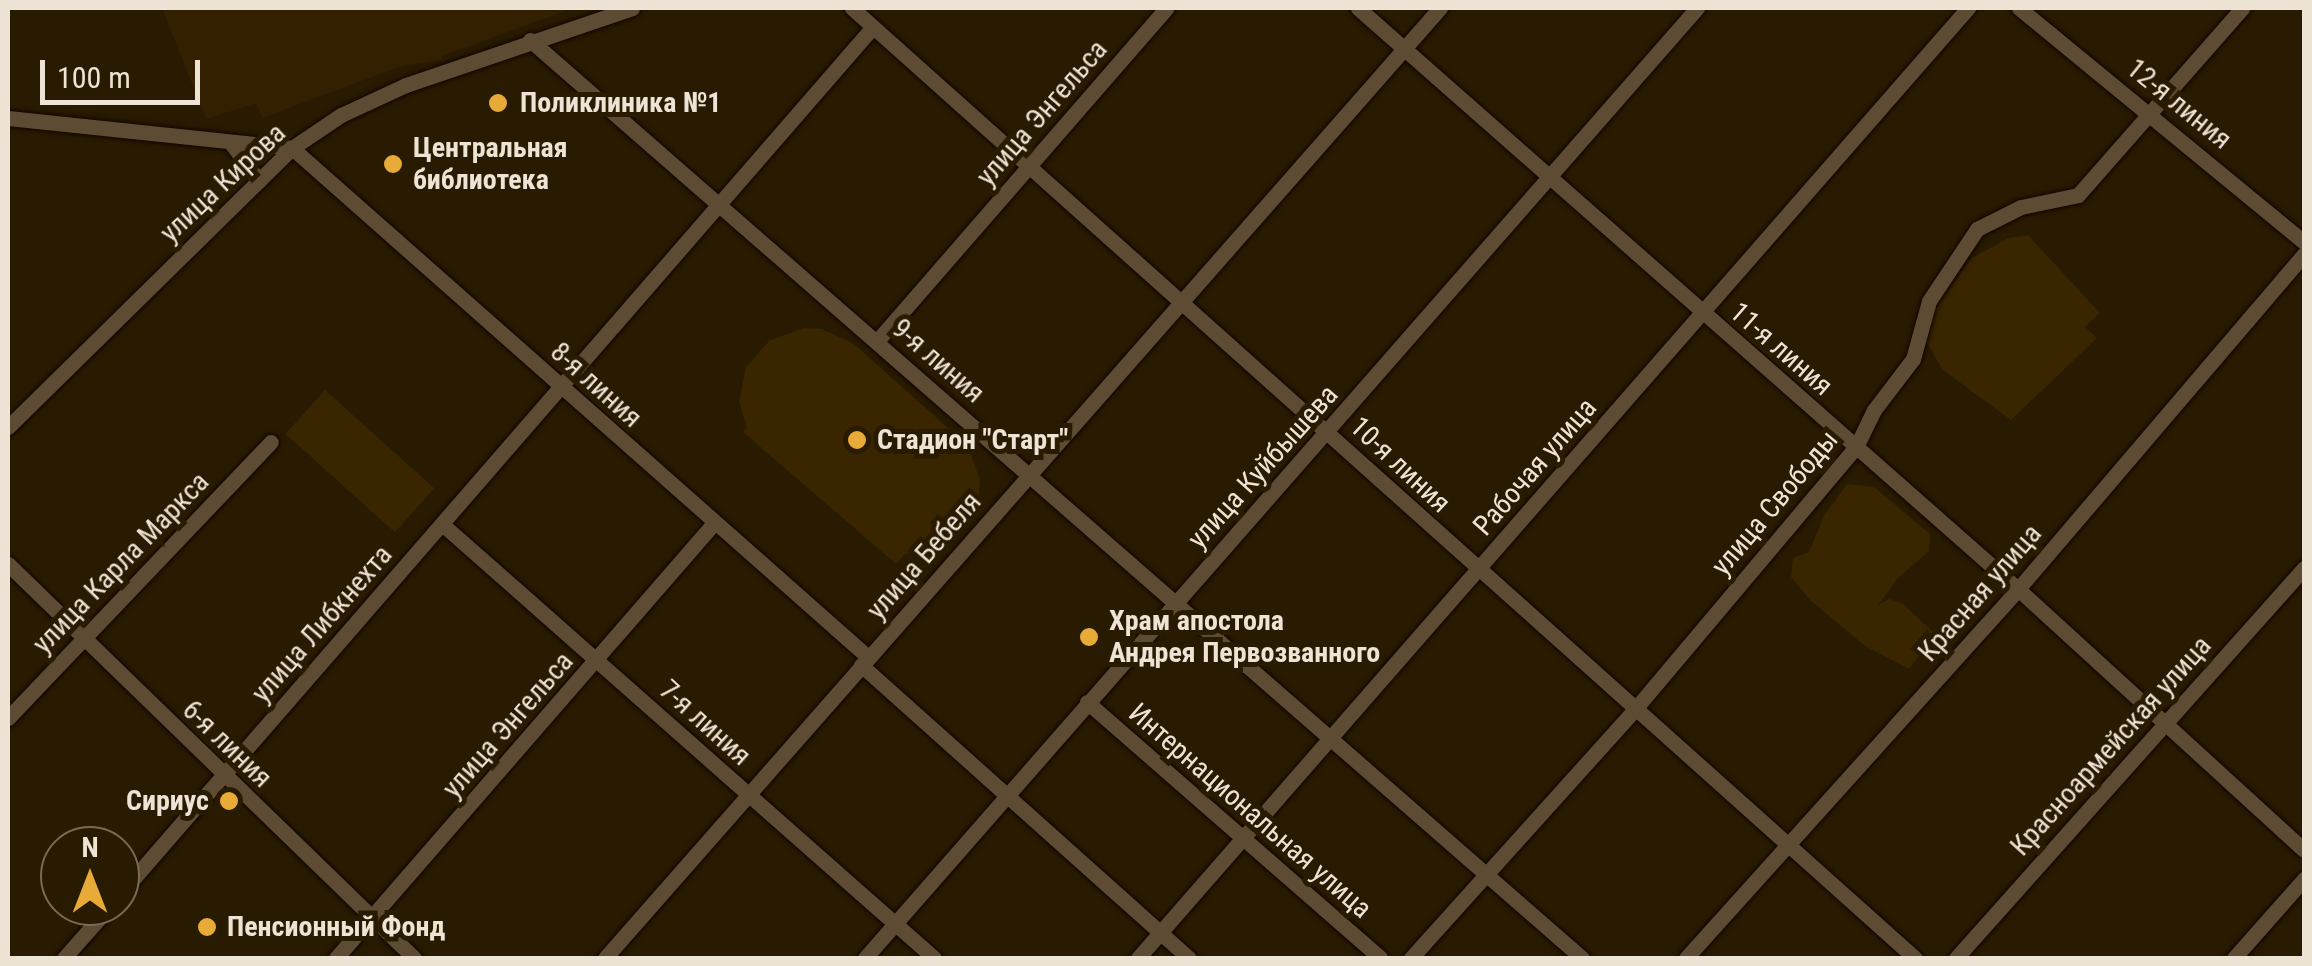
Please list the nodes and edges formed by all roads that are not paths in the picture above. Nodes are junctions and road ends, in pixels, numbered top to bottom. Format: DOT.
graph roads {
  1 [pos="632,8"];
  2 [pos="852,8"];
  3 [pos="1166,8"];
  4 [pos="1358,8"];
  5 [pos="1440,8"];
  6 [pos="1697,8"];
  7 [pos="1968,8"];
  8 [pos="2020,8"];
  9 [pos="2242,8"];
  10 [pos="872,28"];
  11 [pos="530,40"];
  12 [pos="1405,48"];
  13 [pos="2152,114"];
  14 [pos="8,118"];
  15 [pos="231,143"];
  16 [pos="292,148"];
  17 [pos="1028,167"];
  18 [pos="1550,178"];
  19 [pos="259,181"];
  20 [pos="723,200"];
  21 [pos="2304,242"];
  22 [pos="2304,254"];
  23 [pos="1182,302"];
  24 [pos="1702,314"];
  25 [pos="877,342"];
  26 [pos="561,387"];
  27 [pos="8,427"];
  28 [pos="1327,433"];
  29 [pos="272,442"];
  30 [pos="1856,447"];
  31 [pos="1029,474"];
  32 [pos="714,522"];
  33 [pos="442,524"];
  34 [pos="8,564"];
  35 [pos="2304,568"];
  36 [pos="1478,571"];
  37 [pos="2018,590"];
  38 [pos="1176,602"];
  39 [pos="83,638"];
  40 [pos="598,660"];
  41 [pos="864,661"];
  42 [pos="1087,702"];
  43 [pos="1636,708"];
  44 [pos="8,718"];
  45 [pos="2163,723"];
  46 [pos="1331,738"];
  47 [pos="224,776"];
  48 [pos="1006,795"];
  49 [pos="749,796"];
  50 [pos="1244,838"];
  51 [pos="1788,844"];
  52 [pos="2304,850"];
  53 [pos="140,871"];
  54 [pos="1486,874"];
  55 [pos="2304,879"];
  56 [pos="372,918"];
  57 [pos="895,924"];
  58 [pos="92,926"];
  59 [pos="1160,933"];
  60 [pos="64,958"];
  61 [pos="336,958"];
  62 [pos="414,958"];
  63 [pos="605,958"];
  64 [pos="865,958"];
  65 [pos="934,958"];
  66 [pos="1138,958"];
  67 [pos="1190,958"];
  68 [pos="1380,958"];
  69 [pos="1411,958"];
  70 [pos="1582,958"];
  71 [pos="1686,958"];
  72 [pos="1916,958"];
  73 [pos="1956,958"];
  74 [pos="2234,958"];
  1 -- 11 [label="street, улица Кирова"];
  2 -- 10 [label="street, 10-я линия"];
  3 -- 17 [label="street, улица Энгельса"];
  4 -- 12 [label="street, 11-я линия"];
  5 -- 12 [label="street, улица Бебеля"];
  6 -- 18 [label="street, улица Куйбышева"];
  7 -- 24 [label="street, Рабочая улица"];
  8 -- 13 [label="street, 12-я линия"];
  9 -- 13 [label="street, улица Свободы"];
  10 -- 17 [label="street, 10-я линия"];
  10 -- 20 [label="street"];
  11 -- 16 [label="street, улица Кирова"];
  11 -- 20 [label="street, 9-я линия"];
  12 -- 18 [label="street, 11-я линия"];
  12 -- 23 [label="street, улица Бебеля"];
  13 -- 21 [label="street, 12-я линия"];
  13 -- 30 [label="street, улица Свободы"];
  14 -- 15 [label="street"];
  15 -- 16 [label="street"];
  15 -- 19 [label="street"];
  16 -- 19 [label="street, улица Кирова"];
  16 -- 26 [label="street, 8-я линия"];
  17 -- 23 [label="street, 10-я линия"];
  17 -- 25 [label="street, улица Энгельса"];
  18 -- 24 [label="street, 11-я линия"];
  18 -- 28 [label="street, улица Куйбышева"];
  19 -- 27 [label="street, улица Кирова"];
  20 -- 25 [label="street, 9-я линия"];
  20 -- 26 [label="street, улица Либкнехта"];
  22 -- 37 [label="street, Красная улица"];
  23 -- 28 [label="street, 10-я линия"];
  23 -- 31 [label="street, улица Бебеля"];
  24 -- 30 [label="street, 11-я линия"];
  24 -- 36 [label="street, Рабочая улица"];
  25 -- 31 [label="street, 9-я линия"];
  26 -- 32 [label="street, 8-я линия"];
  26 -- 33 [label="street, улица Либкнехта"];
  28 -- 36 [label="street, 10-я линия"];
  28 -- 38 [label="street, улица Куйбышева"];
  29 -- 39 [label="street, улица Карла Маркса"];
  30 -- 37 [label="street, 11-я линия"];
  30 -- 43 [label="street, улица Свободы"];
  31 -- 38 [label="street, 9-я линия"];
  31 -- 41 [label="street, улица Бебеля"];
  32 -- 40 [label="street, улица Энгельса"];
  32 -- 41 [label="street, 8-я линия"];
  33 -- 40 [label="street, 7-я линия"];
  33 -- 47 [label="street, улица Либкнехта"];
  34 -- 39 [label="street, 6-я линия"];
  35 -- 45 [label="street, Красноармейская улица"];
  36 -- 43 [label="street, 10-я линия"];
  36 -- 46 [label="street, Рабочая улица"];
  37 -- 45 [label="street, 11-я линия"];
  37 -- 51 [label="street, Красная улица"];
  38 -- 42 [label="street, улица Куйбышева"];
  38 -- 46 [label="street, 9-я линия"];
  39 -- 44 [label="street, улица Карла Маркса"];
  39 -- 47 [label="street, 6-я линия"];
  40 -- 49 [label="street, 7-я линия"];
  40 -- 56 [label="street, улица Энгельса"];
  41 -- 48 [label="street, 8-я линия"];
  41 -- 49 [label="street, улица Бебеля"];
  42 -- 48 [label="street, улица Куйбышева"];
  42 -- 50 [label="street, Интернациональная улица"];
  43 -- 51 [label="street, 10-я линия"];
  43 -- 54 [label="street, улица Свободы"];
  45 -- 52 [label="street, 11-я линия"];
  45 -- 73 [label="street, Красноармейская улица"];
  46 -- 50 [label="street, Рабочая улица"];
  46 -- 54 [label="street, 9-я линия"];
  47 -- 53 [label="street, улица Либкнехта"];
  47 -- 56 [label="street, 6-я линия"];
  48 -- 57 [label="street, улица Куйбышева"];
  48 -- 59 [label="street, 8-я линия"];
  49 -- 57 [label="street, 7-я линия"];
  49 -- 63 [label="street, улица Бебеля"];
  50 -- 59 [label="street, Рабочая улица"];
  50 -- 68 [label="street, Интернациональная улица"];
  51 -- 71 [label="street, Красная улица"];
  51 -- 72 [label="street, 10-я линия"];
  54 -- 69 [label="street, улица Свободы"];
  54 -- 70 [label="street, 9-я линия"];
  55 -- 74 [label="street"];
  56 -- 61 [label="street, улица Энгельса"];
  56 -- 62 [label="street, 6-я линия"];
  57 -- 64 [label="street, улица Куйбышева"];
  57 -- 65 [label="street, 7-я линия"];
  58 -- 60 [label="street"];
  59 -- 66 [label="street, Рабочая улица"];
  59 -- 67 [label="street, 8-я линия"];
}
